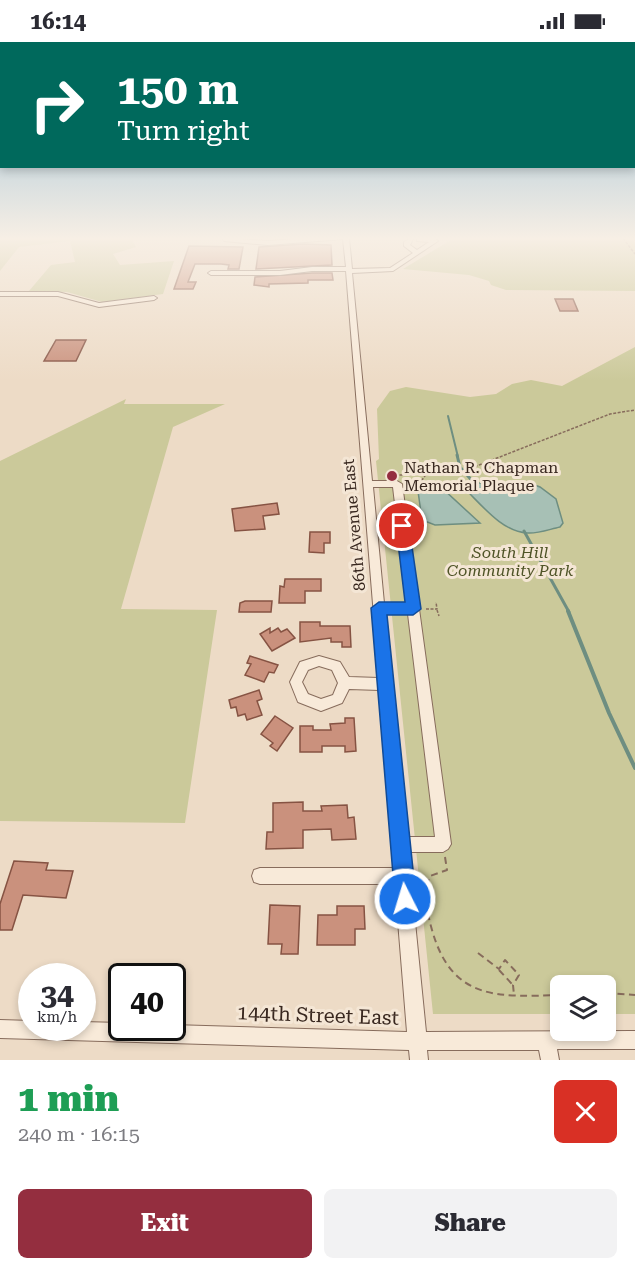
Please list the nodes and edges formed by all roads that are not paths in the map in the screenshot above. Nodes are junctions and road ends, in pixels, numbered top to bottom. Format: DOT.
graph roads {
  1 [pos="350,286"];
  2 [pos="0,294"];
  3 [pos="154,298"];
  4 [pos="367,484"];
  5 [pos="379,608"];
  6 [pos="413,609"];
  7 [pos="345,683"];
  8 [pos="385,684"];
  9 [pos="400,845"];
  10 [pos="260,876"];
  11 [pos="403,876"];
  12 [pos="0,1029"];
  13 [pos="635,1040"];
  14 [pos="417,1041"];
  15 [pos="546,1041"];
  16 [pos="419,1060"];
  17 [pos="550,1060"];
  1 -- 4 [label="street, 86th Avenue East"];
  2 -- 3 [label="street"];
  4 -- 5 [label="street, 86th Avenue East"];
  4 -- 6 [label="street"];
  5 -- 6 [label="street"];
  5 -- 8 [label="street, 86th Avenue East"];
  6 -- 9 [label="street"];
  7 -- 8 [label="street"];
  8 -- 9 [label="street, 86th Avenue East"];
  9 -- 11 [label="street, 86th Avenue East"];
  10 -- 11 [label="street"];
  11 -- 14 [label="street, 86th Avenue East"];
  12 -- 14 [label="street, 144th Street East"];
  13 -- 15 [label="street, 144th Street East"];
  14 -- 15 [label="street, 144th Street East"];
  14 -- 16 [label="street, 86th Avenue East"];
  15 -- 17 [label="street"];
}
